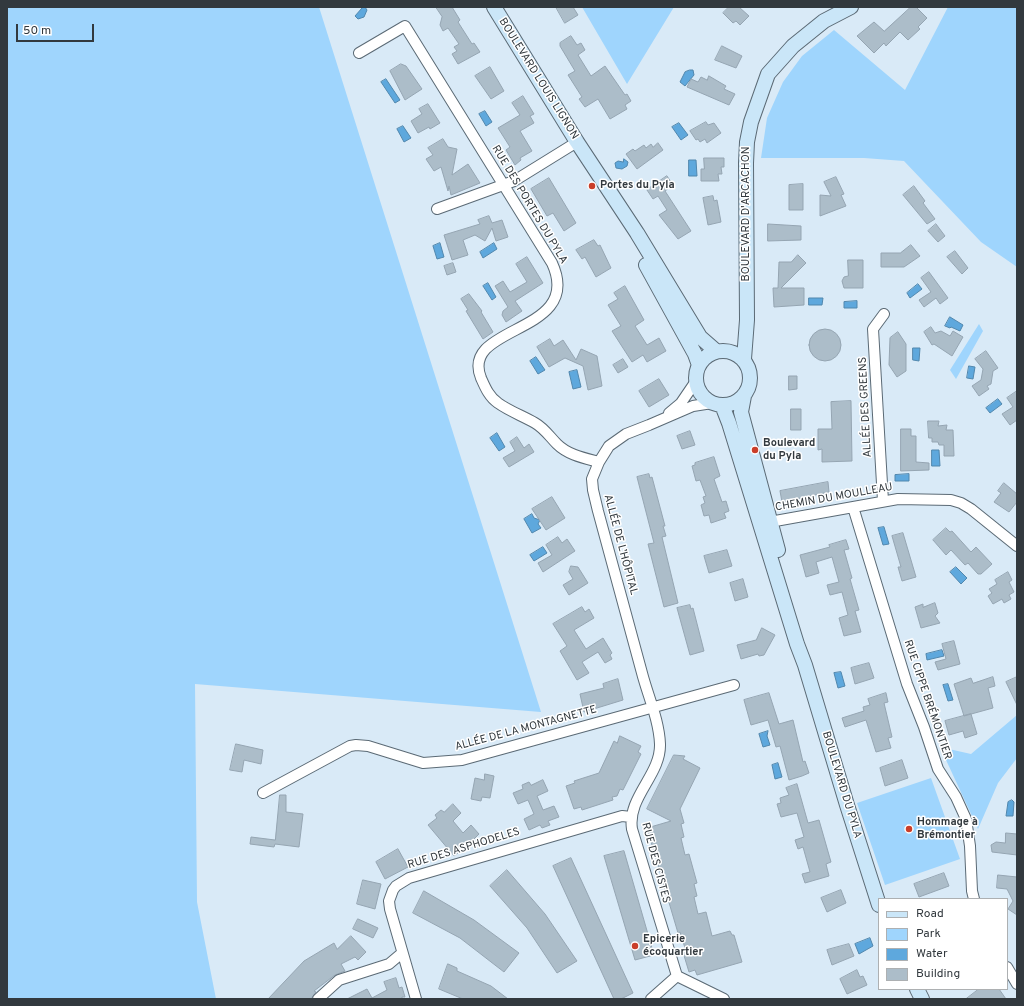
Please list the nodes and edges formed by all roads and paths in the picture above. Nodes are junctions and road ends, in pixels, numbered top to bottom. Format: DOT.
graph roads {
  1 [pos="494,7"];
  2 [pos="851,7"];
  3 [pos="359,52"];
  4 [pos="580,147"];
  5 [pos="504,185"];
  6 [pos="437,209"];
  7 [pos="884,314"];
  8 [pos="747,320"];
  9 [pos="720,351"];
  10 [pos="744,359"];
  11 [pos="699,365"];
  12 [pos="696,381"];
  13 [pos="744,396"];
  14 [pos="717,404"];
  15 [pos="660,420"];
  16 [pos="599,462"];
  17 [pos="883,501"];
  18 [pos="853,507"];
  19 [pos="764,522"];
  20 [pos="1017,546"];
  21 [pos="734,685"];
  22 [pos="652,708"];
  23 [pos="263,793"];
  24 [pos="631,817"];
  25 [pos="974,898"];
  26 [pos="878,902"];
  27 [pos="402,953"];
  28 [pos="1008,969"];
  29 [pos="677,976"];
  30 [pos="1017,984"];
  31 [pos="918,990"];
  32 [pos="318,999"];
  33 [pos="416,999"];
  34 [pos="651,999"];
  35 [pos="724,999"];
  36 [pos="922,999"];
  1 -- 4 [label="main road, BOULEVARD LOUIS LIGNON"];
  2 -- 8 [label="main road, BOULEVARD D'ARCACHON"];
  3 -- 5 [label="street, RUE DES PORTES DU PYLA"];
  4 -- 5 [label="street"];
  4 -- 9 [label="main road"];
  4 -- 11 [label="main road"];
  5 -- 6 [label="street"];
  5 -- 16 [label="street, RUE DES PORTES DU PYLA"];
  7 -- 17 [label="street, ALLÉE DES GREENS"];
  8 -- 9 [label="main road, BOULEVARD D'ARCACHON"];
  8 -- 10 [label="main road, BOULEVARD D'ARCACHON"];
  9 -- 10 [label="main road"];
  9 -- 11 [label="main road"];
  10 -- 13 [label="main road"];
  11 -- 12 [label="main road"];
  12 -- 14 [label="main road"];
  12 -- 15 [label="street, ALLÉE DE L’HÔPITAL"];
  13 -- 14 [label="main road"];
  13 -- 19 [label="main road, BOULEVARD DU PYLA"];
  14 -- 15 [label="street, ALLÉE DE L’HÔPITAL"];
  14 -- 19 [label="main road, BOULEVARD DU PYLA"];
  15 -- 16 [label="street, ALLÉE DE L’HÔPITAL"];
  16 -- 22 [label="street, ALLÉE DE L’HÔPITAL"];
  17 -- 18 [label="street, CHEMIN DU MOULLEAU"];
  17 -- 20 [label="street, CHEMIN DU MOULLEAU"];
  18 -- 19 [label="street, CHEMIN DU MOULLEAU"];
  18 -- 25 [label="street, RUE CIPPE BRÉMONTIER"];
  19 -- 26 [label="main road, BOULEVARD DU PYLA"];
  21 -- 22 [label="street, ALLÉE DE LA MONTAGNETTE"];
  22 -- 23 [label="street, ALLÉE DE LA MONTAGNETTE"];
  22 -- 24 [label="street, RUE DES CISTES"];
  24 -- 27 [label="street, RUE DES ASPHODELES"];
  24 -- 29 [label="street, RUE DES CISTES"];
  27 -- 32 [label="street"];
  27 -- 33 [label="street, RUE DES ASPHODELES"];
  28 -- 30 [label="street"];
  29 -- 34 [label="street"];
  29 -- 35 [label="street"];
  31 -- 36 [label="main road"];
}
